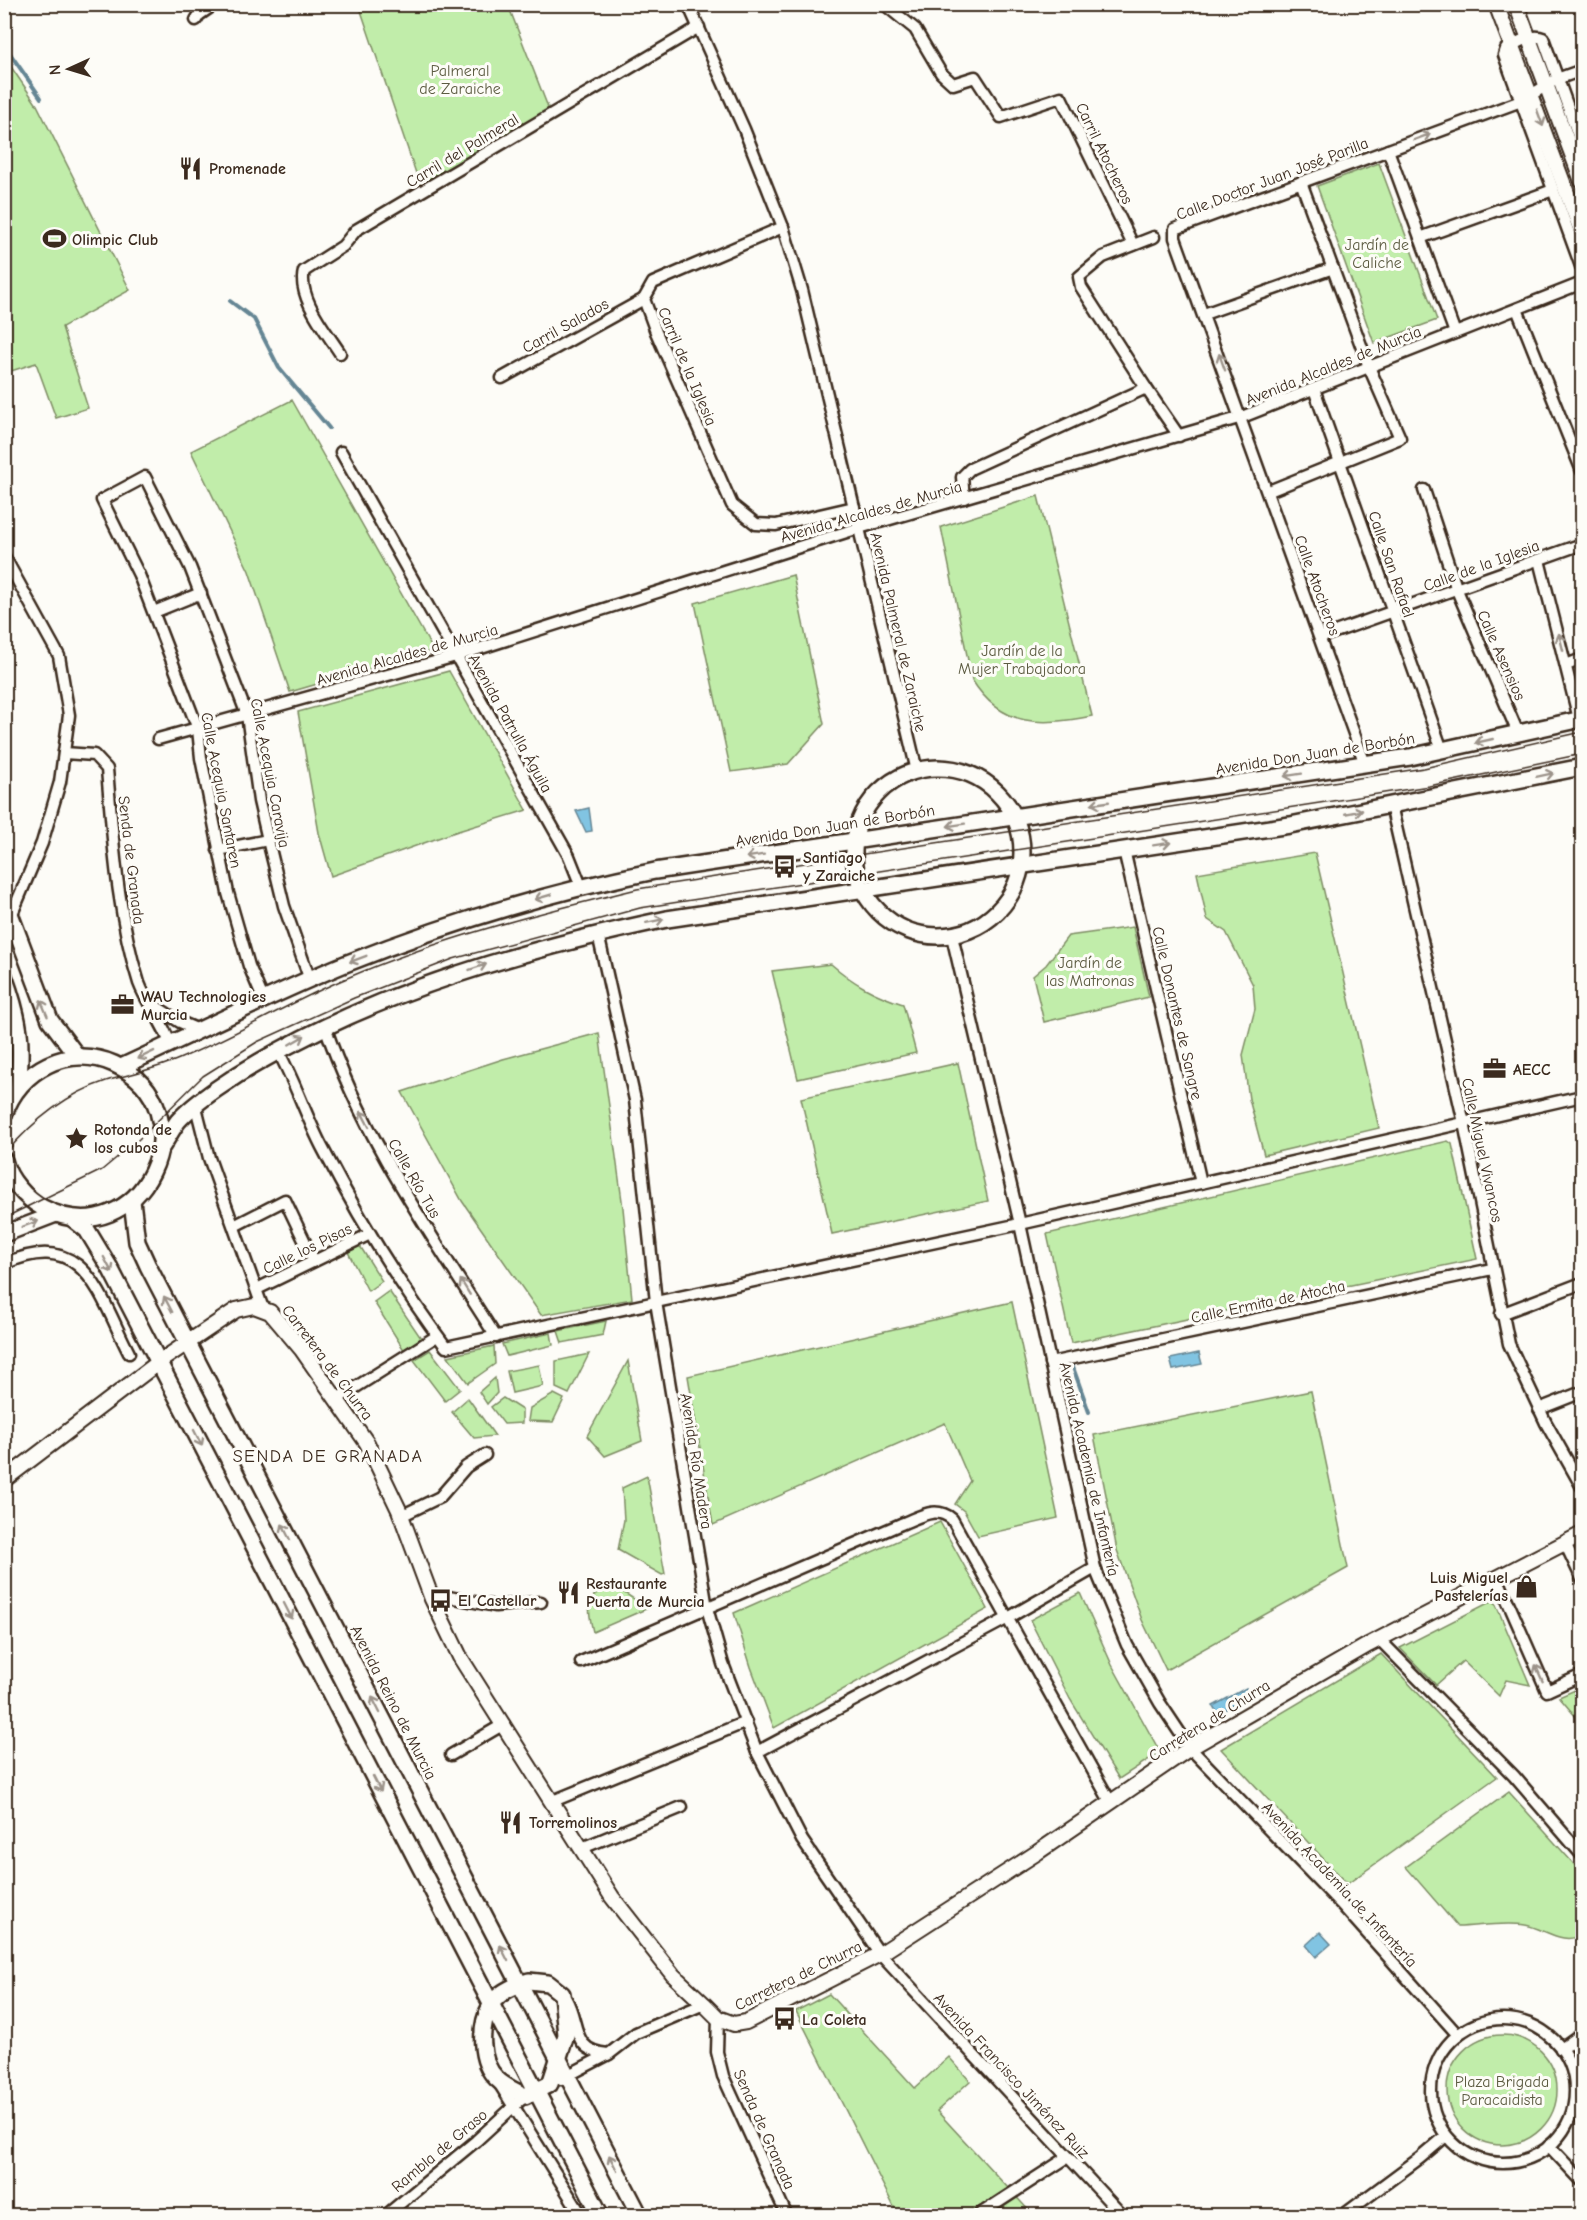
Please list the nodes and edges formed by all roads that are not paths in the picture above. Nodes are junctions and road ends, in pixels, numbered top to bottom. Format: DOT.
graph roads {
  1 [pos="215,4"];
  2 [pos="688,4"];
  3 [pos="884,4"];
  4 [pos="1496,4"];
  5 [pos="1516,4"];
  6 [pos="196,20"];
  7 [pos="699,27"];
  8 [pos="1530,38"];
  9 [pos="1513,45"];
  10 [pos="1582,71"];
  11 [pos="1552,82"];
  12 [pos="1526,98"];
  13 [pos="1582,146"];
  14 [pos="1388,150"];
  15 [pos="1582,181"];
  16 [pos="1301,182"];
  17 [pos="1553,190"];
  18 [pos="783,227"];
  19 [pos="1582,233"];
  20 [pos="1154,237"];
  21 [pos="1420,238"];
  22 [pos="1133,245"];
  23 [pos="1333,268"];
  24 [pos="1582,269"];
  25 [pos="1582,283"];
  26 [pos="644,299"];
  27 [pos="1516,309"];
  28 [pos="1204,314"];
  29 [pos="1455,333"];
  30 [pos="340,353"];
  31 [pos="1369,367"];
  32 [pos="502,378"];
  33 [pos="1146,388"];
  34 [pos="1314,389"];
  35 [pos="1242,417"];
  36 [pos="1179,436"];
  37 [pos="340,452"];
  38 [pos="1341,463"];
  39 [pos="1582,471"];
  40 [pos="145,477"];
  41 [pos="1424,490"];
  42 [pos="1269,491"];
  43 [pos="964,498"];
  44 [pos="854,507"];
  45 [pos="859,528"];
  46 [pos="1582,544"];
  47 [pos="4,556"];
  48 [pos="1539,560"];
  49 [pos="1457,590"];
  50 [pos="201,593"];
  51 [pos="154,612"];
  52 [pos="1393,613"];
  53 [pos="1321,637"];
  54 [pos="456,656"];
  55 [pos="1582,658"];
  56 [pos="1566,665"];
  57 [pos="247,715"];
  58 [pos="1581,719"];
  59 [pos="198,729"];
  60 [pos="1518,733"];
  61 [pos="159,739"];
  62 [pos="1442,750"];
  63 [pos="64,753"];
  64 [pos="1365,764"];
  65 [pos="1582,766"];
  66 [pos="917,771"];
  67 [pos="1391,805"];
  68 [pos="1013,816"];
  69 [pos="268,840"];
  70 [pos="854,841"];
  71 [pos="218,850"];
  72 [pos="1124,850"];
  73 [pos="1021,866"];
  74 [pos="581,886"];
  75 [pos="862,889"];
  76 [pos="4,898"];
  77 [pos="11,916"];
  78 [pos="598,934"];
  79 [pos="952,936"];
  80 [pos="5,979"];
  81 [pos="310,980"];
  82 [pos="146,1000"];
  83 [pos="264,1001"];
  84 [pos="325,1026"];
  85 [pos="202,1031"];
  86 [pos="170,1044"];
  87 [pos="278,1051"];
  88 [pos="77,1056"];
  89 [pos="121,1067"];
  90 [pos="18,1088"];
  91 [pos="1582,1096"];
  92 [pos="196,1107"];
  93 [pos="4,1115"];
  94 [pos="1464,1123"];
  95 [pos="161,1148"];
  96 [pos="4,1160"];
  97 [pos="1201,1183"];
  98 [pos="132,1201"];
  99 [pos="56,1215"];
  100 [pos="74,1219"];
  101 [pos="1020,1224"];
  102 [pos="234,1226"];
  103 [pos="4,1234"];
  104 [pos="370,1234"];
  105 [pos="314,1261"];
  106 [pos="4,1264"];
  107 [pos="1492,1269"];
  108 [pos="1582,1283"];
  109 [pos="257,1289"];
  110 [pos="656,1302"];
  111 [pos="262,1306"];
  112 [pos="1501,1314"];
  113 [pos="437,1336"];
  114 [pos="496,1337"];
  115 [pos="188,1342"];
  116 [pos="129,1353"];
  117 [pos="159,1362"];
  118 [pos="1050,1363"];
  119 [pos="1582,1392"];
  120 [pos="337,1399"];
  121 [pos="1539,1409"];
  122 [pos="485,1455"];
  123 [pos="4,1480"];
  124 [pos="1582,1487"];
  125 [pos="401,1516"];
  126 [pos="1582,1534"];
  127 [pos="1565,1543"];
  128 [pos="1095,1568"];
  129 [pos="1497,1577"];
  130 [pos="1582,1579"];
  131 [pos="432,1599"];
  132 [pos="541,1602"];
  133 [pos="706,1608"];
  134 [pos="1008,1618"];
  135 [pos="1379,1639"];
  136 [pos="582,1662"];
  137 [pos="1582,1675"];
  138 [pos="746,1722"];
  139 [pos="504,1724"];
  140 [pos="1190,1748"];
  141 [pos="757,1752"];
  142 [pos="451,1755"];
  143 [pos="553,1801"];
  144 [pos="1111,1803"];
  145 [pos="682,1808"];
  146 [pos="582,1848"];
  147 [pos="1582,1855"];
  148 [pos="880,1954"];
  149 [pos="520,1984"];
  150 [pos="562,1994"];
  151 [pos="491,2003"];
  152 [pos="704,2004"];
  153 [pos="718,2018"];
  154 [pos="1582,2034"];
  155 [pos="1458,2035"];
  156 [pos="1561,2049"];
  157 [pos="609,2054"];
  158 [pos="559,2061"];
  159 [pos="568,2076"];
  160 [pos="496,2078"];
  161 [pos="537,2090"];
  162 [pos="513,2106"];
  163 [pos="1446,2136"];
  164 [pos="1549,2146"];
  165 [pos="1068,2157"];
  166 [pos="1582,2181"];
  167 [pos="385,2216"];
  168 [pos="582,2216"];
  169 [pos="601,2216"];
  170 [pos="640,2216"];
  171 [pos="787,2216"];
  172 [pos="977,2216"];
  173 [pos="1123,2216"];
  174 [pos="1342,2216"];
  1 -- 6 [label="street"];
  2 -- 7 [label="street"];
  3 -- 22 [label="street, Carril Atocheros"];
  4 -- 9 [label="street"];
  5 -- 8 [label="street"];
  7 -- 18 [label="street"];
  7 -- 30 [label="street, Carril del Palmeral"];
  8 -- 9 [label="street"];
  8 -- 11 [label="street"];
  9 -- 12 [label="street"];
  10 -- 11 [label="street, Calle Doctor Juan José Parilla"];
  11 -- 12 [label="street, Calle Doctor Juan José Parilla"];
  11 -- 13 [label="street"];
  11 -- 15 [label="street"];
  14 -- 12 [label="street, Calle Doctor Juan José Parilla, one-way"];
  12 -- 17 [label="street"];
  12 -- 19 [label="street, one-way"];
  14 -- 16 [label="street, Calle Doctor Juan José Parilla"];
  14 -- 21 [label="street"];
  16 -- 23 [label="street"];
  16 -- 28 [label="street, Calle Doctor Juan José Parilla"];
  17 -- 21 [label="street"];
  17 -- 24 [label="street"];
  18 -- 26 [label="street, Carril de la Iglesia"];
  18 -- 44 [label="street, Avenida Palmeral de Zaraiche"];
  20 -- 22 [label="street"];
  21 -- 29 [label="street"];
  22 -- 33 [label="street"];
  23 -- 28 [label="street"];
  23 -- 31 [label="street"];
  25 -- 27 [label="street, Avenida Alcaldes de Murcia"];
  26 -- 32 [label="street, Carril Salados"];
  26 -- 44 [label="street, Carril de la Iglesia"];
  27 -- 29 [label="street, Avenida Alcaldes de Murcia"];
  27 -- 39 [label="street"];
  35 -- 28 [label="street, Calle Doctor Juan José Parilla, one-way"];
  29 -- 31 [label="street, Avenida Alcaldes de Murcia"];
  31 -- 34 [label="street, Avenida Alcaldes de Murcia"];
  31 -- 38 [label="street"];
  33 -- 36 [label="street"];
  33 -- 43 [label="street"];
  34 -- 35 [label="street, Avenida Alcaldes de Murcia"];
  34 -- 38 [label="street, Calle San Rafael"];
  35 -- 36 [label="street, Avenida Alcaldes de Murcia"];
  35 -- 42 [label="street, Calle Atocheros"];
  36 -- 43 [label="street, Avenida Alcaldes de Murcia"];
  37 -- 54 [label="street, Avenida Patrulla Águila"];
  38 -- 42 [label="street"];
  38 -- 52 [label="street, Calle San Rafael"];
  40 -- 50 [label="street, Calle Acequia Caravija"];
  40 -- 51 [label="street, Calle Acequia Santaren"];
  41 -- 49 [label="street, Calle Asensios"];
  42 -- 53 [label="street, Calle Atocheros"];
  43 -- 45 [label="street, Avenida Alcaldes de Murcia"];
  44 -- 45 [label="street, Avenida Palmeral de Zaraiche"];
  45 -- 54 [label="street, Avenida Alcaldes de Murcia"];
  45 -- 66 [label="street, Avenida Palmeral de Zaraiche"];
  46 -- 48 [label="street, Calle de la Iglesia"];
  47 -- 63 [label="street"];
  48 -- 49 [label="street, Calle de la Iglesia"];
  56 -- 48 [label="street, one-way"];
  49 -- 52 [label="street, Calle de la Iglesia"];
  49 -- 60 [label="street, Calle Asensios"];
  50 -- 51 [label="street"];
  50 -- 57 [label="street, Calle Acequia Caravija"];
  51 -- 59 [label="street, Calle Acequia Santaren"];
  52 -- 53 [label="street, Calle de la Iglesia"];
  52 -- 62 [label="street, Calle San Rafael"];
  53 -- 64 [label="street, Calle Atocheros"];
  54 -- 57 [label="street, Avenida Alcaldes de Murcia"];
  54 -- 74 [label="street, Avenida Patrulla Águila"];
  55 -- 56 [label="street"];
  56 -- 58 [label="street"];
  57 -- 59 [label="street, Avenida Alcaldes de Murcia"];
  57 -- 69 [label="street, Calle Acequia Caravija"];
  58 -- 60 [label="main road, Avenida Don Juan de Borbón"];
  59 -- 61 [label="street, Avenida Alcaldes de Murcia"];
  59 -- 71 [label="street, Calle Acequia Santaren"];
  60 -- 62 [label="main road, Avenida Don Juan de Borbón, one-way"];
  62 -- 64 [label="main road, Avenida Don Juan de Borbón"];
  63 -- 77 [label="street"];
  63 -- 82 [label="street, Senda de Granada"];
  64 -- 68 [label="main road, Avenida Don Juan de Borbón, one-way"];
  67 -- 65 [label="main road, one-way"];
  66 -- 68 [label="main road"];
  66 -- 70 [label="main road"];
  72 -- 67 [label="main road, one-way"];
  67 -- 94 [label="street, Calle Miguel Vivancos"];
  68 -- 70 [label="main road, Avenida Don Juan de Borbón, one-way"];
  68 -- 73 [label="main road"];
  69 -- 71 [label="street"];
  69 -- 81 [label="street, Calle Acequia Caravija"];
  70 -- 74 [label="main road, Avenida Don Juan de Borbón, one-way"];
  70 -- 75 [label="main road"];
  71 -- 83 [label="street, Calle Acequia Santaren"];
  72 -- 73 [label="main road"];
  72 -- 97 [label="street, Calle Donantes de Sangre"];
  73 -- 75 [label="main road"];
  73 -- 79 [label="main road"];
  74 -- 81 [label="main road, Avenida Don Juan de Borbón, one-way"];
  78 -- 75 [label="main road, one-way"];
  75 -- 79 [label="main road"];
  76 -- 77 [label="main road"];
  88 -- 77 [label="main road, one-way"];
  84 -- 78 [label="main road, one-way"];
  78 -- 110 [label="street, Avenida Río Madera"];
  79 -- 101 [label="street, Avenida Academia de Infantería"];
  80 -- 90 [label="main road"];
  81 -- 83 [label="main road, Avenida Don Juan de Borbón"];
  82 -- 85 [label="street"];
  82 -- 86 [label="street, Senda de Granada"];
  83 -- 85 [label="main road, Avenida Don Juan de Borbón"];
  87 -- 84 [label="main road, one-way"];
  114 -- 84 [label="street, Calle Río Tus, one-way"];
  85 -- 86 [label="main road, Avenida Don Juan de Borbón"];
  86 -- 89 [label="main road, Avenida Don Juan de Borbón, one-way"];
  87 -- 92 [label="main road"];
  87 -- 104 [label="street"];
  88 -- 89 [label="main road"];
  88 -- 90 [label="main road"];
  89 -- 95 [label="main road"];
  90 -- 93 [label="main road"];
  91 -- 94 [label="street"];
  92 -- 95 [label="main road"];
  92 -- 102 [label="street"];
  94 -- 97 [label="street"];
  94 -- 107 [label="street, Calle Miguel Vivancos"];
  95 -- 98 [label="main road"];
  96 -- 99 [label="main road"];
  97 -- 101 [label="street"];
  98 -- 100 [label="main road"];
  115 -- 98 [label="main road, Avenida Reino de Murcia, one-way"];
  99 -- 100 [label="main road"];
  103 -- 99 [label="main road, one-way"];
  100 -- 117 [label="main road, one-way"];
  101 -- 110 [label="street"];
  101 -- 118 [label="street, Avenida Academia de Infantería"];
  102 -- 105 [label="street"];
  102 -- 109 [label="street"];
  104 -- 105 [label="street, Calle los Pisas"];
  104 -- 113 [label="street"];
  105 -- 109 [label="street, Calle los Pisas"];
  106 -- 116 [label="street"];
  107 -- 112 [label="street, Calle Miguel Vivancos"];
  107 -- 118 [label="street, Calle Ermita de Atocha"];
  108 -- 112 [label="street"];
  109 -- 111 [label="street"];
  110 -- 114 [label="street"];
  110 -- 133 [label="street, Avenida Río Madera"];
  111 -- 115 [label="street, Carretera de Churra"];
  111 -- 120 [label="street, Carretera de Churra"];
  112 -- 121 [label="street, Calle Miguel Vivancos"];
  113 -- 114 [label="street"];
  113 -- 120 [label="street"];
  115 -- 117 [label="street, Carretera de Churra"];
  149 -- 115 [label="main road, Avenida Reino de Murcia, one-way"];
  117 -- 123 [label="street, Carretera de Churra"];
  117 -- 151 [label="main road, one-way"];
  118 -- 128 [label="street, Avenida Academia de Infantería"];
  119 -- 121 [label="street"];
  120 -- 125 [label="street, Carretera de Churra"];
  121 -- 124 [label="street, Calle Miguel Vivancos"];
  122 -- 125 [label="street"];
  125 -- 131 [label="street, Carretera de Churra"];
  126 -- 127 [label="street, Carretera de Churra"];
  127 -- 129 [label="street, Carretera de Churra"];
  127 -- 130 [label="street"];
  128 -- 134 [label="street"];
  128 -- 140 [label="street, Avenida Academia de Infantería"];
  129 -- 135 [label="street, Carretera de Churra"];
  137 -- 129 [label="street, one-way"];
  131 -- 132 [label="street"];
  131 -- 139 [label="street, Carretera de Churra"];
  133 -- 134 [label="street"];
  133 -- 136 [label="street"];
  133 -- 138 [label="street, Avenida Río Madera"];
  134 -- 141 [label="street"];
  134 -- 144 [label="street"];
  135 -- 140 [label="street, Carretera de Churra"];
  135 -- 147 [label="street"];
  138 -- 141 [label="street, Avenida Río Madera"];
  138 -- 143 [label="street"];
  139 -- 142 [label="street"];
  139 -- 143 [label="street, Carretera de Churra"];
  140 -- 144 [label="street, Carretera de Churra"];
  140 -- 155 [label="street, Avenida Academia de Infantería"];
  141 -- 148 [label="street, Avenida Río Madera"];
  143 -- 146 [label="street, Carretera de Churra"];
  144 -- 148 [label="street, Carretera de Churra"];
  145 -- 146 [label="street"];
  146 -- 152 [label="street, Carretera de Churra"];
  148 -- 153 [label="street, Carretera de Churra"];
  148 -- 165 [label="street, Avenida Francisco Jiménez Ruiz"];
  149 -- 150 [label="main road"];
  149 -- 151 [label="main road"];
  149 -- 158 [label="main road, Avenida Reino de Murcia"];
  150 -- 157 [label="street"];
  150 -- 158 [label="main road"];
  151 -- 160 [label="main road"];
  151 -- 161 [label="main road"];
  152 -- 153 [label="street, Carretera de Churra"];
  152 -- 157 [label="street"];
  153 -- 171 [label="street, Senda de Granada"];
  154 -- 156 [label="street"];
  155 -- 156 [label="street"];
  155 -- 163 [label="street"];
  156 -- 164 [label="street"];
  157 -- 159 [label="street, Rambla de Graso"];
  158 -- 159 [label="main road, Avenida Reino de Murcia"];
  158 -- 161 [label="main road"];
  159 -- 161 [label="street, Rambla de Graso"];
  170 -- 159 [label="main road, Avenida Reino de Murcia, one-way"];
  160 -- 161 [label="main road"];
  160 -- 162 [label="street"];
  161 -- 162 [label="street, Rambla de Graso"];
  161 -- 169 [label="main road"];
  162 -- 167 [label="street, Rambla de Graso"];
  162 -- 168 [label="street"];
  163 -- 164 [label="street"];
  163 -- 174 [label="street"];
  164 -- 166 [label="street"];
  165 -- 172 [label="street"];
  165 -- 173 [label="street, Avenida Francisco Jiménez Ruiz"];
}
